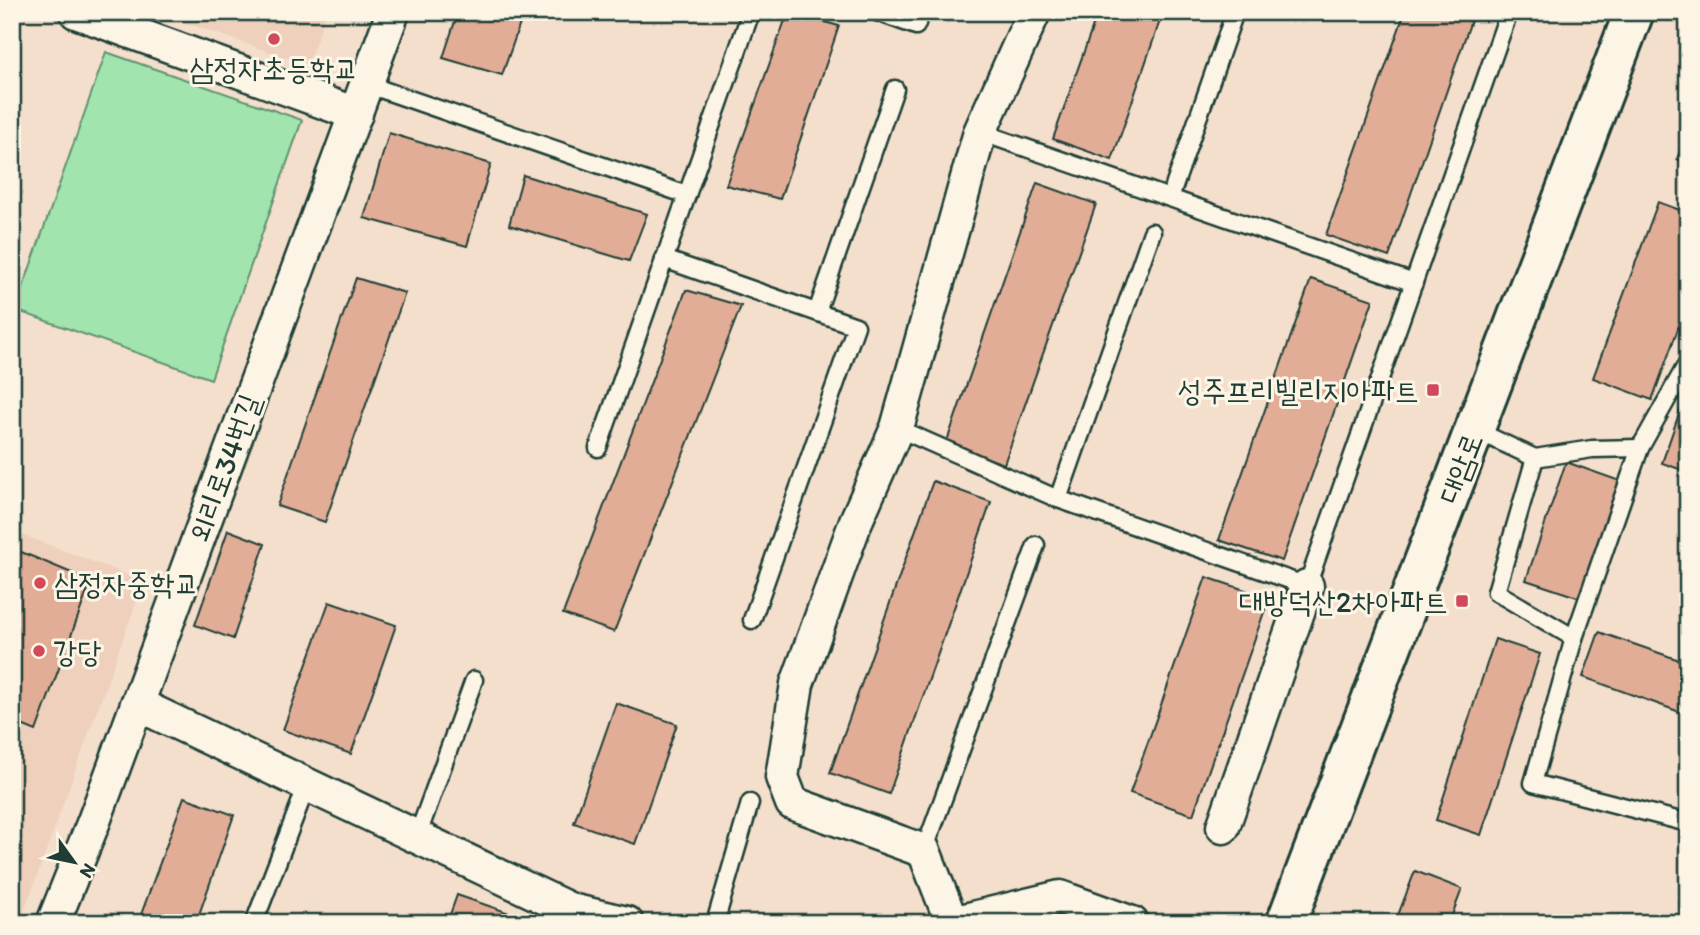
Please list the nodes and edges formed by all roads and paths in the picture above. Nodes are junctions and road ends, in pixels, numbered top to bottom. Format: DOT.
graph roads {
  1 [pos="76,12"];
  2 [pos="393,12"];
  3 [pos="751,12"];
  4 [pos="877,12"];
  5 [pos="921,12"];
  6 [pos="1034,12"];
  7 [pos="1236,12"];
  8 [pos="1509,12"];
  9 [pos="1634,12"];
  10 [pos="366,83"];
  11 [pos="895,89"];
  12 [pos="356,114"];
  13 [pos="980,132"];
  14 [pos="687,195"];
  15 [pos="1170,198"];
  16 [pos="1152,232"];
  17 [pos="664,259"];
  18 [pos="1414,283"];
  19 [pos="817,312"];
  20 [pos="1688,362"];
  21 [pos="897,428"];
  22 [pos="1475,430"];
  23 [pos="598,448"];
  24 [pos="1640,448"];
  25 [pos="1535,458"];
  26 [pos="1058,499"];
  27 [pos="1035,545"];
  28 [pos="1307,586"];
  29 [pos="752,620"];
  30 [pos="1574,638"];
  31 [pos="474,680"];
  32 [pos="136,704"];
  33 [pos="307,785"];
  34 [pos="750,803"];
  35 [pos="1688,823"];
  36 [pos="1223,827"];
  37 [pos="418,837"];
  38 [pos="924,851"];
  39 [pos="568,916"];
  40 [pos="53,923"];
  41 [pos="254,923"];
  42 [pos="627,923"];
  43 [pos="715,923"];
  44 [pos="952,923"];
  45 [pos="1132,923"];
  46 [pos="1286,923"];
  1 -- 12 [label="street"];
  2 -- 10 [label="street, 외리로34번길"];
  3 -- 14 [label="lane"];
  4 -- 5 [label="lane"];
  6 -- 13 [label="street"];
  7 -- 15 [label="lane"];
  8 -- 18 [label="lane"];
  9 -- 22 [label="street, 대암로"];
  10 -- 12 [label="street, 외리로34번길"];
  10 -- 14 [label="lane"];
  11 -- 19 [label="lane"];
  12 -- 32 [label="street, 외리로34번길"];
  13 -- 15 [label="lane"];
  13 -- 21 [label="street"];
  14 -- 17 [label="lane"];
  15 -- 18 [label="lane"];
  16 -- 26 [label="lane"];
  17 -- 19 [label="lane"];
  17 -- 23 [label="lane"];
  18 -- 28 [label="lane"];
  19 -- 29 [label="lane"];
  20 -- 24 [label="lane"];
  21 -- 26 [label="lane"];
  21 -- 38 [label="street"];
  22 -- 25 [label="lane"];
  22 -- 46 [label="street, 대암로"];
  24 -- 25 [label="lane"];
  24 -- 30 [label="lane"];
  25 -- 30 [label="lane"];
  26 -- 28 [label="lane"];
  27 -- 38 [label="lane"];
  28 -- 36 [label="street"];
  30 -- 35 [label="lane"];
  31 -- 37 [label="lane"];
  32 -- 33 [label="street"];
  32 -- 40 [label="street, 외리로34번길"];
  33 -- 37 [label="street"];
  33 -- 41 [label="lane"];
  34 -- 43 [label="lane"];
  37 -- 39 [label="street"];
  38 -- 44 [label="street"];
  39 -- 42 [label="street"];
  44 -- 45 [label="street"];
}
